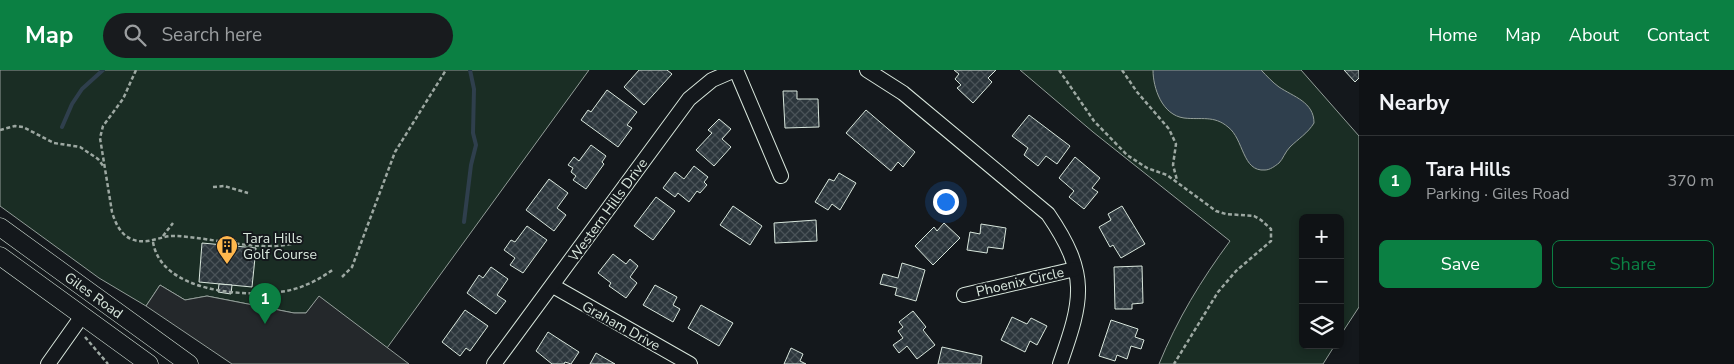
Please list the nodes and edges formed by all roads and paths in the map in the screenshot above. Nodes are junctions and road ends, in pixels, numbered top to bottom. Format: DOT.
graph roads {
  1 [pos="136,70"];
  2 [pos="446,70"];
  3 [pos="735,70"];
  4 [pos="866,70"];
  5 [pos="1060,70"];
  6 [pos="1122,70"];
  7 [pos="0,130"];
  8 [pos="105,169"];
  9 [pos="781,176"];
  10 [pos="1177,181"];
  11 [pos="213,187"];
  12 [pos="248,193"];
  13 [pos="173,223"];
  14 [pos="0,227"];
  15 [pos="162,238"];
  16 [pos="303,241"];
  17 [pos="153,242"];
  18 [pos="0,256"];
  19 [pos="334,269"];
  20 [pos="1075,269"];
  21 [pos="342,277"];
  22 [pos="553,286"];
  23 [pos="964,294"];
  24 [pos="79,321"];
  25 [pos="48,364"];
  26 [pos="108,364"];
  27 [pos="150,364"];
  28 [pos="190,364"];
  29 [pos="494,364"];
  30 [pos="690,364"];
  31 [pos="1060,364"];
  32 [pos="1174,364"];
  1 -- 8 [label="path"];
  2 -- 21 [label="path"];
  3 -- 9 [label="street"];
  3 -- 22 [label="street, Western Hills Drive"];
  4 -- 20 [label="street"];
  5 -- 10 [label="path"];
  6 -- 10 [label="path"];
  7 -- 8 [label="path"];
  8 -- 17 [label="path"];
  10 -- 32 [label="path"];
  11 -- 12 [label="path"];
  13 -- 15 [label="path"];
  14 -- 28 [label="main road, Giles Road"];
  15 -- 16 [label="path"];
  15 -- 17 [label="path"];
  17 -- 19 [label="path"];
  18 -- 24 [label="main road, Giles Road"];
  20 -- 23 [label="street, Phoenix Circle"];
  20 -- 31 [label="street"];
  22 -- 29 [label="street, Western Hills Drive"];
  22 -- 30 [label="street, Graham Drive"];
  24 -- 25 [label="street"];
  24 -- 26 [label="path"];
  24 -- 27 [label="main road, Giles Road"];
}
